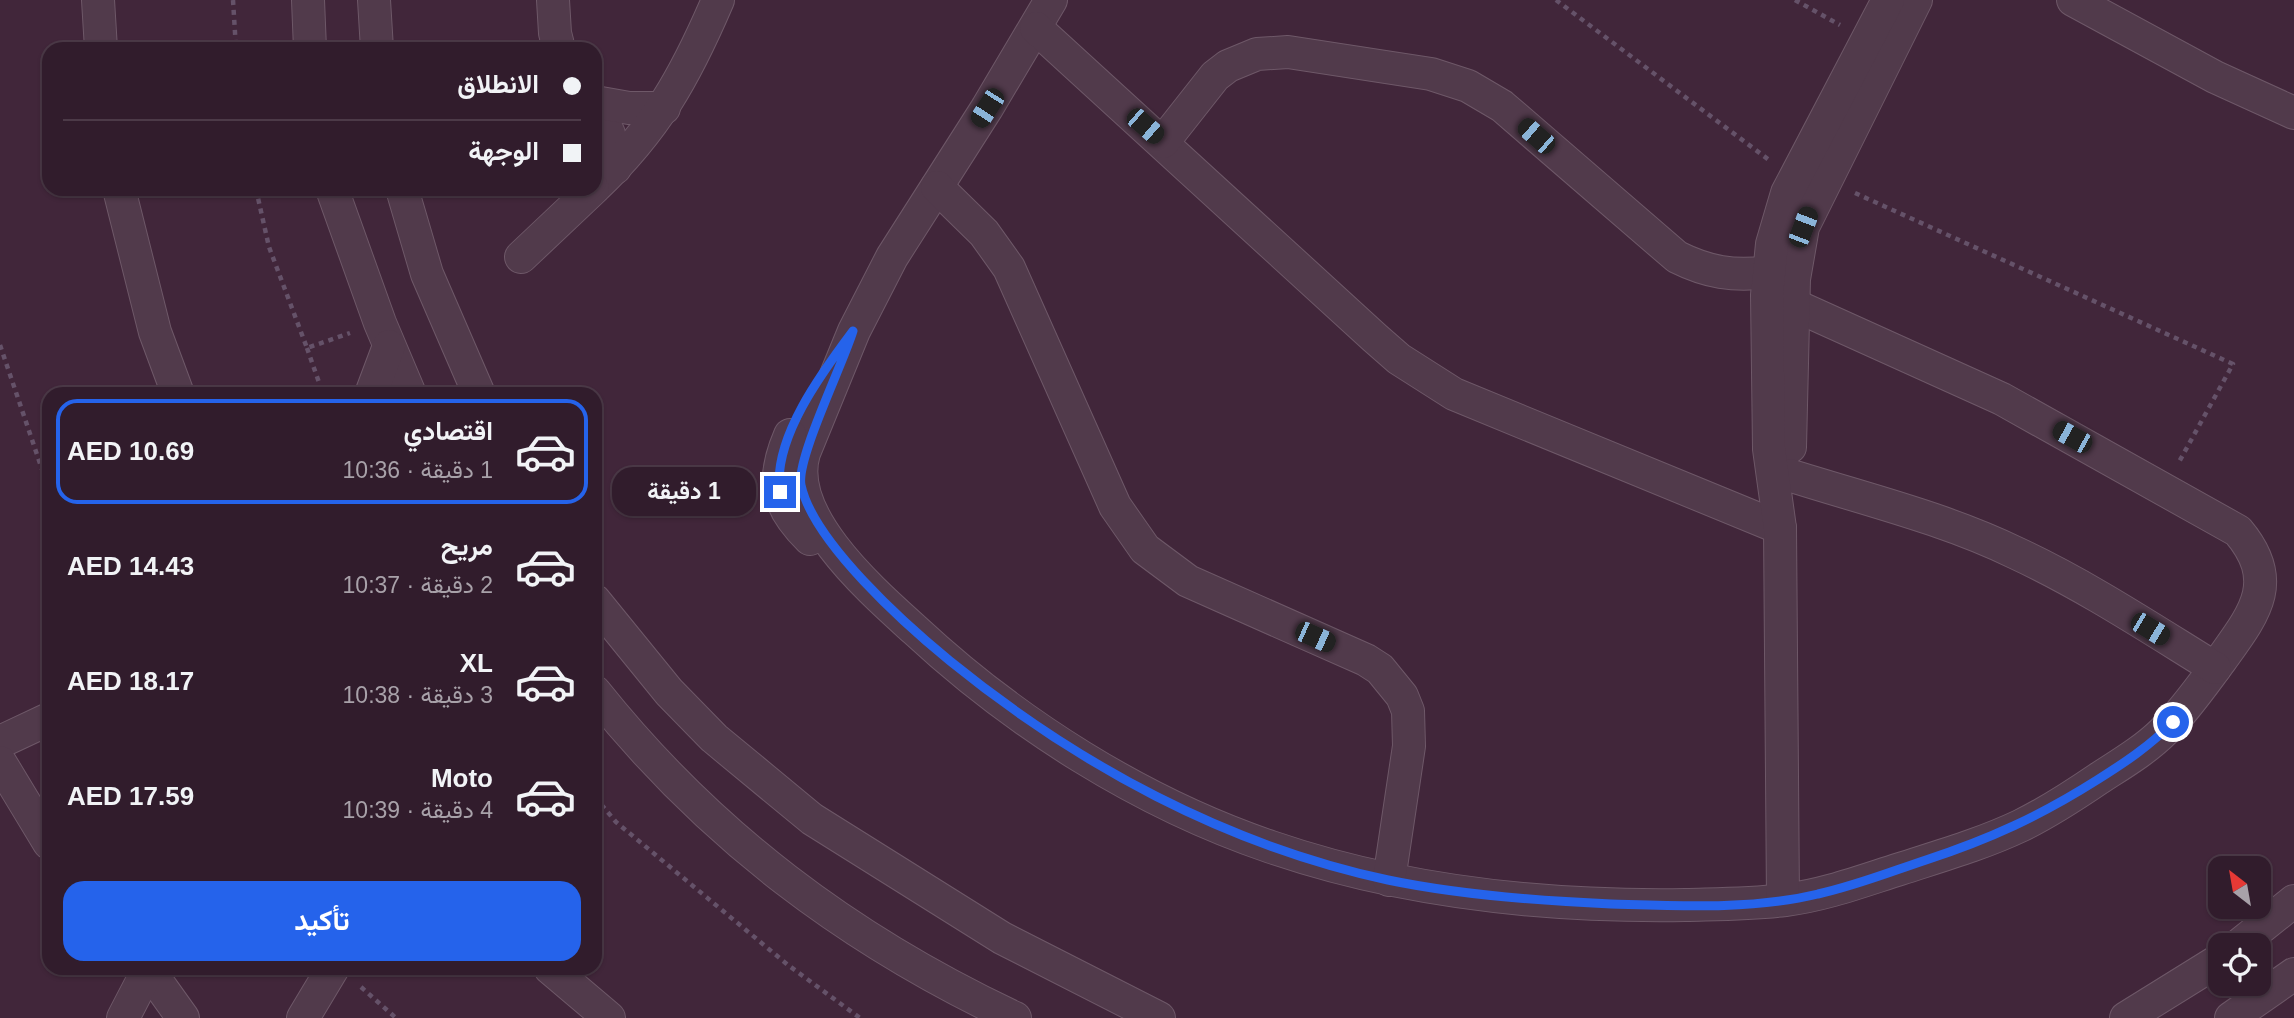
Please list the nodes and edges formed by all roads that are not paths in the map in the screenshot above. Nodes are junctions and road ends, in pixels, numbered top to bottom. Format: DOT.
graph roads {
  1 [pos="98,0"];
  2 [pos="307,0"];
  3 [pos="374,0"];
  4 [pos="553,0"];
  5 [pos="718,0"];
  6 [pos="1051,0"];
  7 [pos="1888,0"];
  8 [pos="1916,0"];
  9 [pos="2073,0"];
  10 [pos="1036,28"];
  11 [pos="101,42"];
  12 [pos="310,42"];
  13 [pos="377,42"];
  14 [pos="557,42"];
  15 [pos="602,103"];
  16 [pos="664,108"];
  17 [pos="2294,113"];
  18 [pos="602,118"];
  19 [pos="1163,142"];
  20 [pos="602,175"];
  21 [pos="1810,179"];
  22 [pos="602,180"];
  23 [pos="937,187"];
  24 [pos="121,196"];
  25 [pos="335,196"];
  26 [pos="404,196"];
  27 [pos="585,196"];
  28 [pos="521,257"];
  29 [pos="1768,272"];
  30 [pos="1794,305"];
  31 [pos="384,334"];
  32 [pos="176,387"];
  33 [pos="373,387"];
  34 [pos="407,387"];
  35 [pos="476,387"];
  36 [pos="1789,475"];
  37 [pos="1780,528"];
  38 [pos="602,610"];
  39 [pos="2215,668"];
  40 [pos="602,700"];
  41 [pos="42,722"];
  42 [pos="0,743"];
  43 [pos="0,762"];
  44 [pos="42,831"];
  45 [pos="1389,880"];
  46 [pos="1783,900"];
  47 [pos="2294,901"];
  48 [pos="2254,933"];
  49 [pos="2208,967"];
  50 [pos="2294,974"];
  51 [pos="558,975"];
  52 [pos="346,976"];
  53 [pos="134,992"];
  54 [pos="183,1018"];
  55 [pos="303,1018"];
  56 [pos="608,1018"];
  57 [pos="1015,1018"];
  58 [pos="1159,1018"];
  59 [pos="2126,1018"];
  60 [pos="2231,1018"];
  1 -- 11 [label="street"];
  2 -- 12 [label="street"];
  3 -- 13 [label="street"];
  4 -- 14 [label="street"];
  5 -- 16 [label="street"];
  6 -- 10 [label="street"];
  7 -- 21 [label="street"];
  8 -- 21 [label="street"];
  9 -- 17 [label="street"];
  10 -- 19 [label="street"];
  10 -- 23 [label="street"];
  15 -- 16 [label="street"];
  16 -- 22 [label="street"];
  18 -- 20 [label="street"];
  19 -- 29 [label="street"];
  19 -- 37 [label="street"];
  21 -- 29 [label="street"];
  21 -- 30 [label="street"];
  23 -- 45 [label="street"];
  23 -- 45 [label="street"];
  24 -- 32 [label="street"];
  25 -- 31 [label="street"];
  26 -- 35 [label="street"];
  27 -- 28 [label="street"];
  29 -- 37 [label="street"];
  30 -- 36 [label="street"];
  30 -- 39 [label="street"];
  31 -- 33 [label="street"];
  31 -- 34 [label="street"];
  36 -- 37 [label="street"];
  36 -- 39 [label="street"];
  37 -- 46 [label="street"];
  38 -- 58 [label="street"];
  39 -- 46 [label="street"];
  40 -- 57 [label="street"];
  41 -- 42 [label="street"];
  43 -- 44 [label="street"];
  45 -- 46 [label="street"];
  47 -- 48 [label="street"];
  49 -- 59 [label="street"];
  50 -- 60 [label="street"];
  51 -- 56 [label="street"];
  52 -- 55 [label="street"];
  53 -- 54 [label="street"];
}
